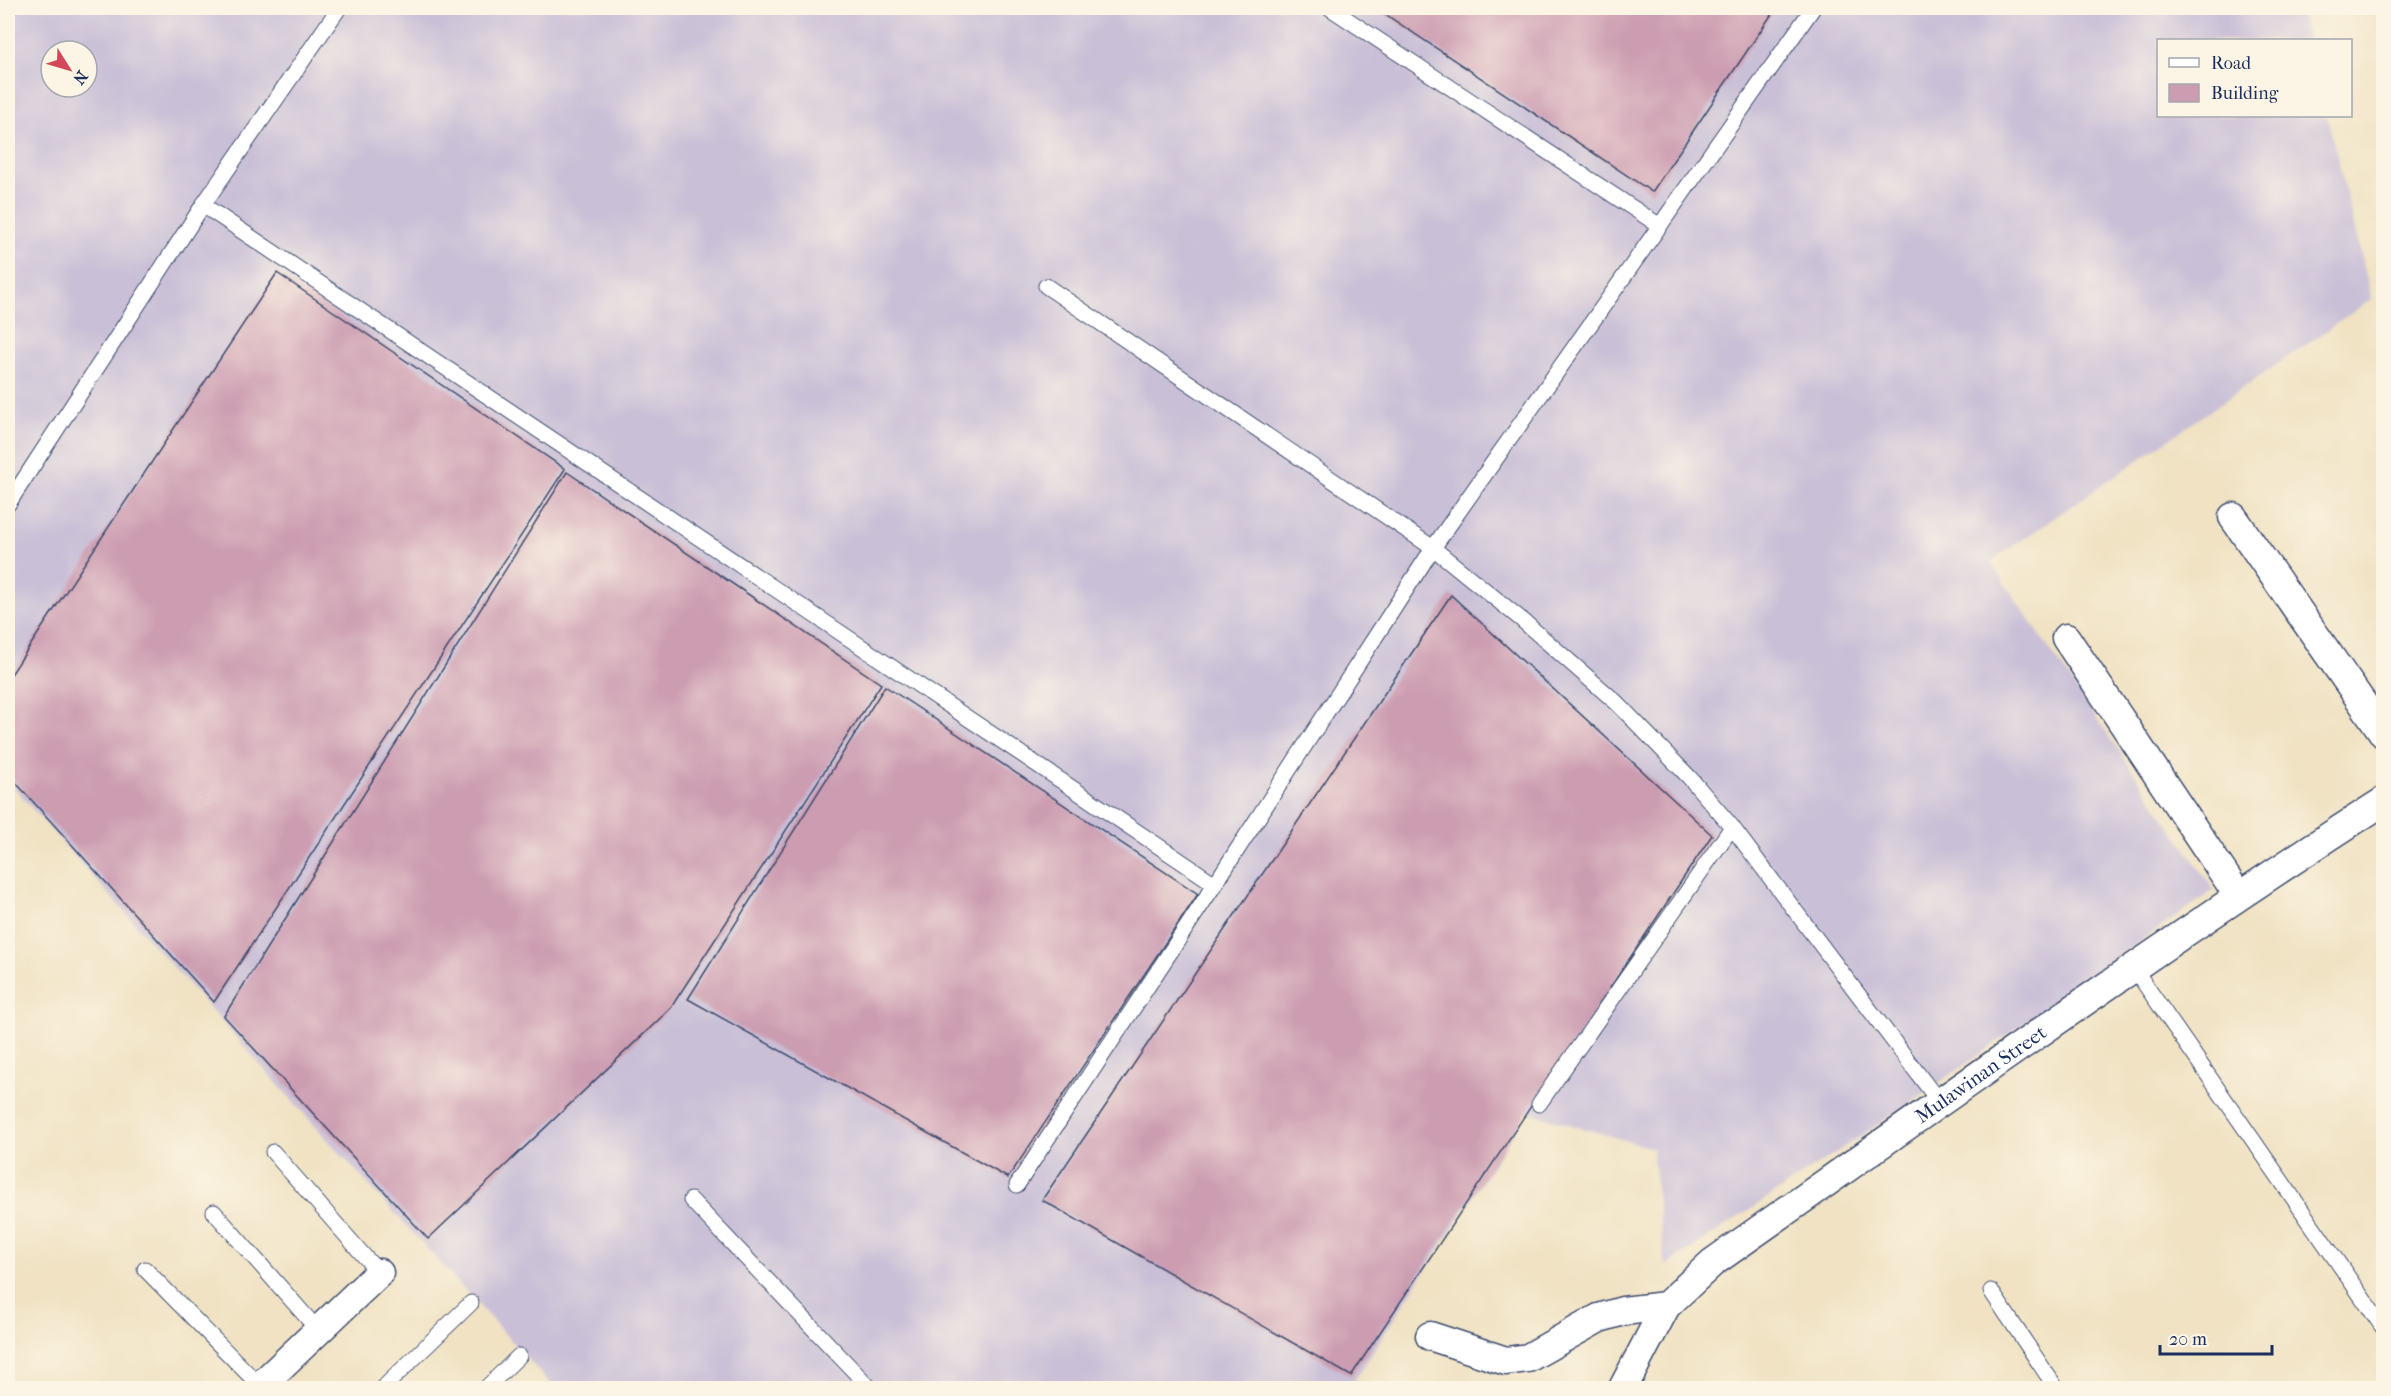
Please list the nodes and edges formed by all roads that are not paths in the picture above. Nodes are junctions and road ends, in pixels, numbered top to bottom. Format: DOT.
graph roads {
  1 [pos="339,8"];
  2 [pos="1330,8"];
  3 [pos="1813,8"];
  4 [pos="203,206"];
  5 [pos="1660,226"];
  6 [pos="1046,286"];
  7 [pos="8,504"];
  8 [pos="2233,517"];
  9 [pos="1433,548"];
  10 [pos="2066,638"];
  11 [pos="2384,734"];
  12 [pos="2384,801"];
  13 [pos="1732,827"];
  14 [pos="1215,884"];
  15 [pos="2238,895"];
  16 [pos="2133,968"];
  17 [pos="1940,1103"];
  18 [pos="1539,1104"];
  19 [pos="273,1152"];
  20 [pos="1017,1185"];
  21 [pos="691,1200"];
  22 [pos="214,1212"];
  23 [pos="145,1269"];
  24 [pos="379,1273"];
  25 [pos="1991,1291"];
  26 [pos="471,1303"];
  27 [pos="1666,1306"];
  28 [pos="2384,1329"];
  29 [pos="318,1330"];
  30 [pos="1430,1336"];
  31 [pos="519,1356"];
  32 [pos="259,1387"];
  33 [pos="383,1389"];
  34 [pos="486,1389"];
  35 [pos="870,1389"];
  36 [pos="1623,1389"];
  37 [pos="2056,1389"];
  1 -- 4 [label="lane"];
  2 -- 5 [label="lane"];
  3 -- 5 [label="lane"];
  4 -- 7 [label="lane"];
  4 -- 14 [label="lane"];
  5 -- 9 [label="lane"];
  6 -- 9 [label="lane"];
  8 -- 11 [label="street"];
  9 -- 13 [label="lane"];
  9 -- 14 [label="lane"];
  10 -- 15 [label="street"];
  12 -- 15 [label="street, Mulawinan Street"];
  13 -- 17 [label="lane"];
  13 -- 18 [label="lane"];
  14 -- 20 [label="lane"];
  15 -- 16 [label="street, Mulawinan Street"];
  16 -- 17 [label="street, Mulawinan Street"];
  16 -- 28 [label="lane"];
  17 -- 27 [label="street, Mulawinan Street"];
  19 -- 24 [label="lane"];
  21 -- 35 [label="lane"];
  22 -- 29 [label="lane"];
  23 -- 32 [label="lane"];
  24 -- 29 [label="street"];
  25 -- 37 [label="lane"];
  26 -- 33 [label="lane"];
  27 -- 30 [label="street"];
  27 -- 36 [label="street, Mulawinan Street"];
  29 -- 32 [label="street"];
  31 -- 34 [label="lane"];
}
